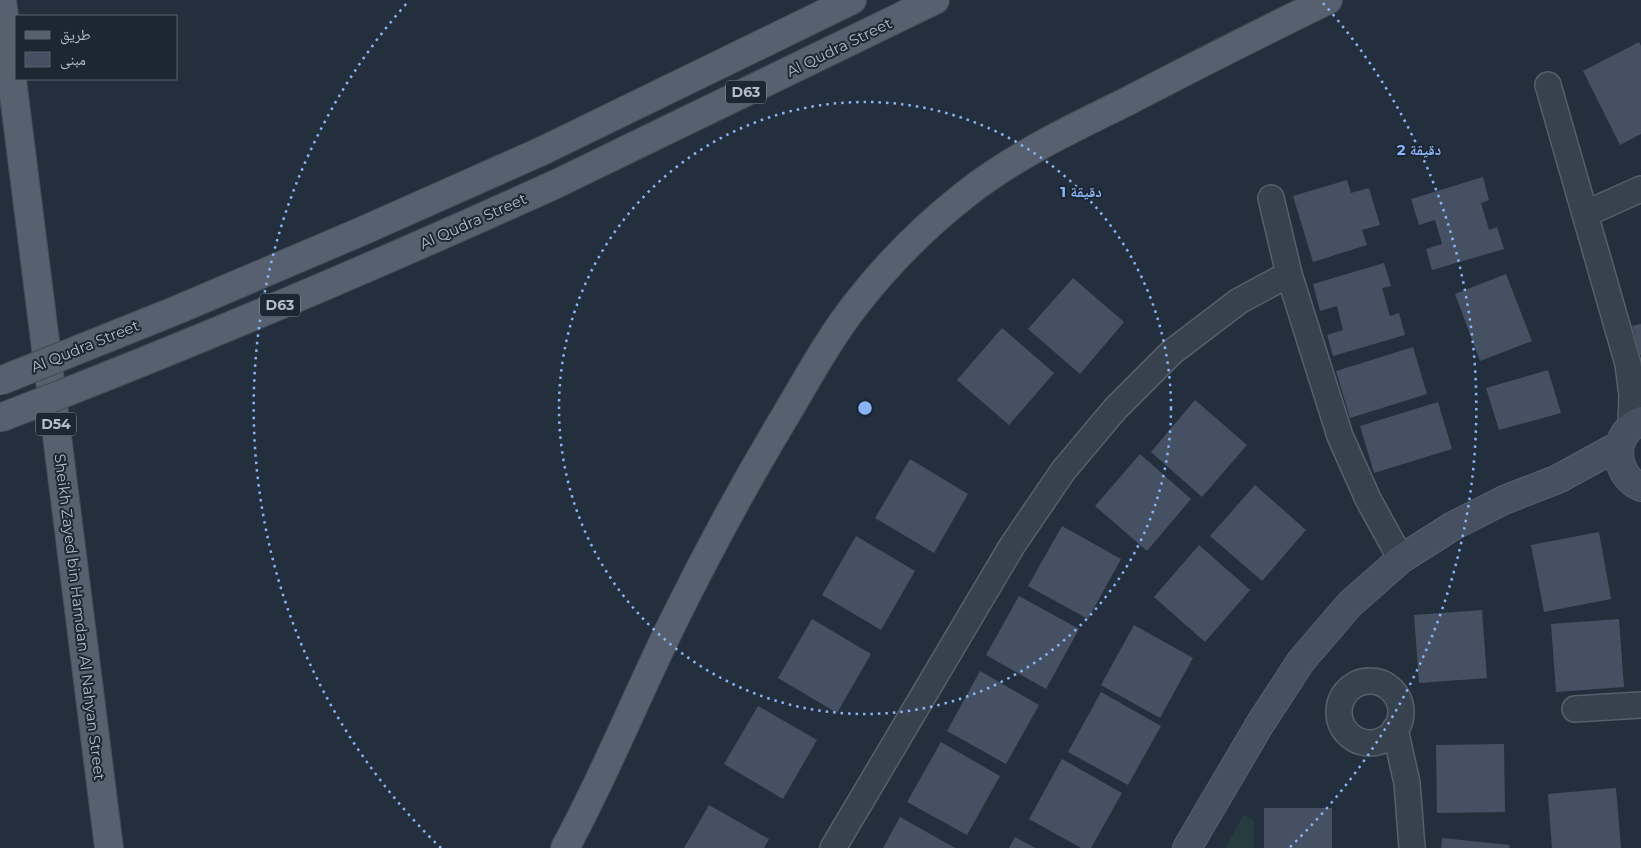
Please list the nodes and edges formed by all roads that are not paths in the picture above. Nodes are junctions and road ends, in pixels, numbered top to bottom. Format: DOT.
graph roads {
  1 [pos="2,0"];
  2 [pos="852,0"];
  3 [pos="935,0"];
  4 [pos="1328,0"];
  5 [pos="1548,85"];
  6 [pos="1641,189"];
  7 [pos="1271,198"];
  8 [pos="1585,214"];
  9 [pos="1289,274"];
  10 [pos="1635,371"];
  11 [pos="0,380"];
  12 [pos="0,418"];
  13 [pos="1631,431"];
  14 [pos="1558,480"];
  15 [pos="1633,481"];
  16 [pos="1401,559"];
  17 [pos="1641,705"];
  18 [pos="1575,708"];
  19 [pos="1395,729"];
  20 [pos="109,848"];
  21 [pos="565,848"];
  22 [pos="834,848"];
  23 [pos="1187,848"];
  24 [pos="1412,848"];
  1 -- 20 [label="main road, Sheikh Zayed bin Hamdan Al Nahyan Street / D54"];
  2 -- 11 [label="main road, Al Qudra Street / D63, bridge"];
  3 -- 12 [label="main road, Al Qudra Street / D63, bridge"];
  4 -- 21 [label="main road"];
  5 -- 8 [label="street"];
  6 -- 8 [label="street"];
  7 -- 9 [label="street"];
  8 -- 10 [label="street"];
  9 -- 16 [label="street"];
  9 -- 22 [label="street"];
  10 -- 13 [label="street"];
  13 -- 14 [label="street"];
  13 -- 15 [label="street"];
  14 -- 15 [label="street"];
  14 -- 16 [label="street"];
  16 -- 23 [label="street"];
  17 -- 18 [label="street"];
  19 -- 24 [label="street"];
}
